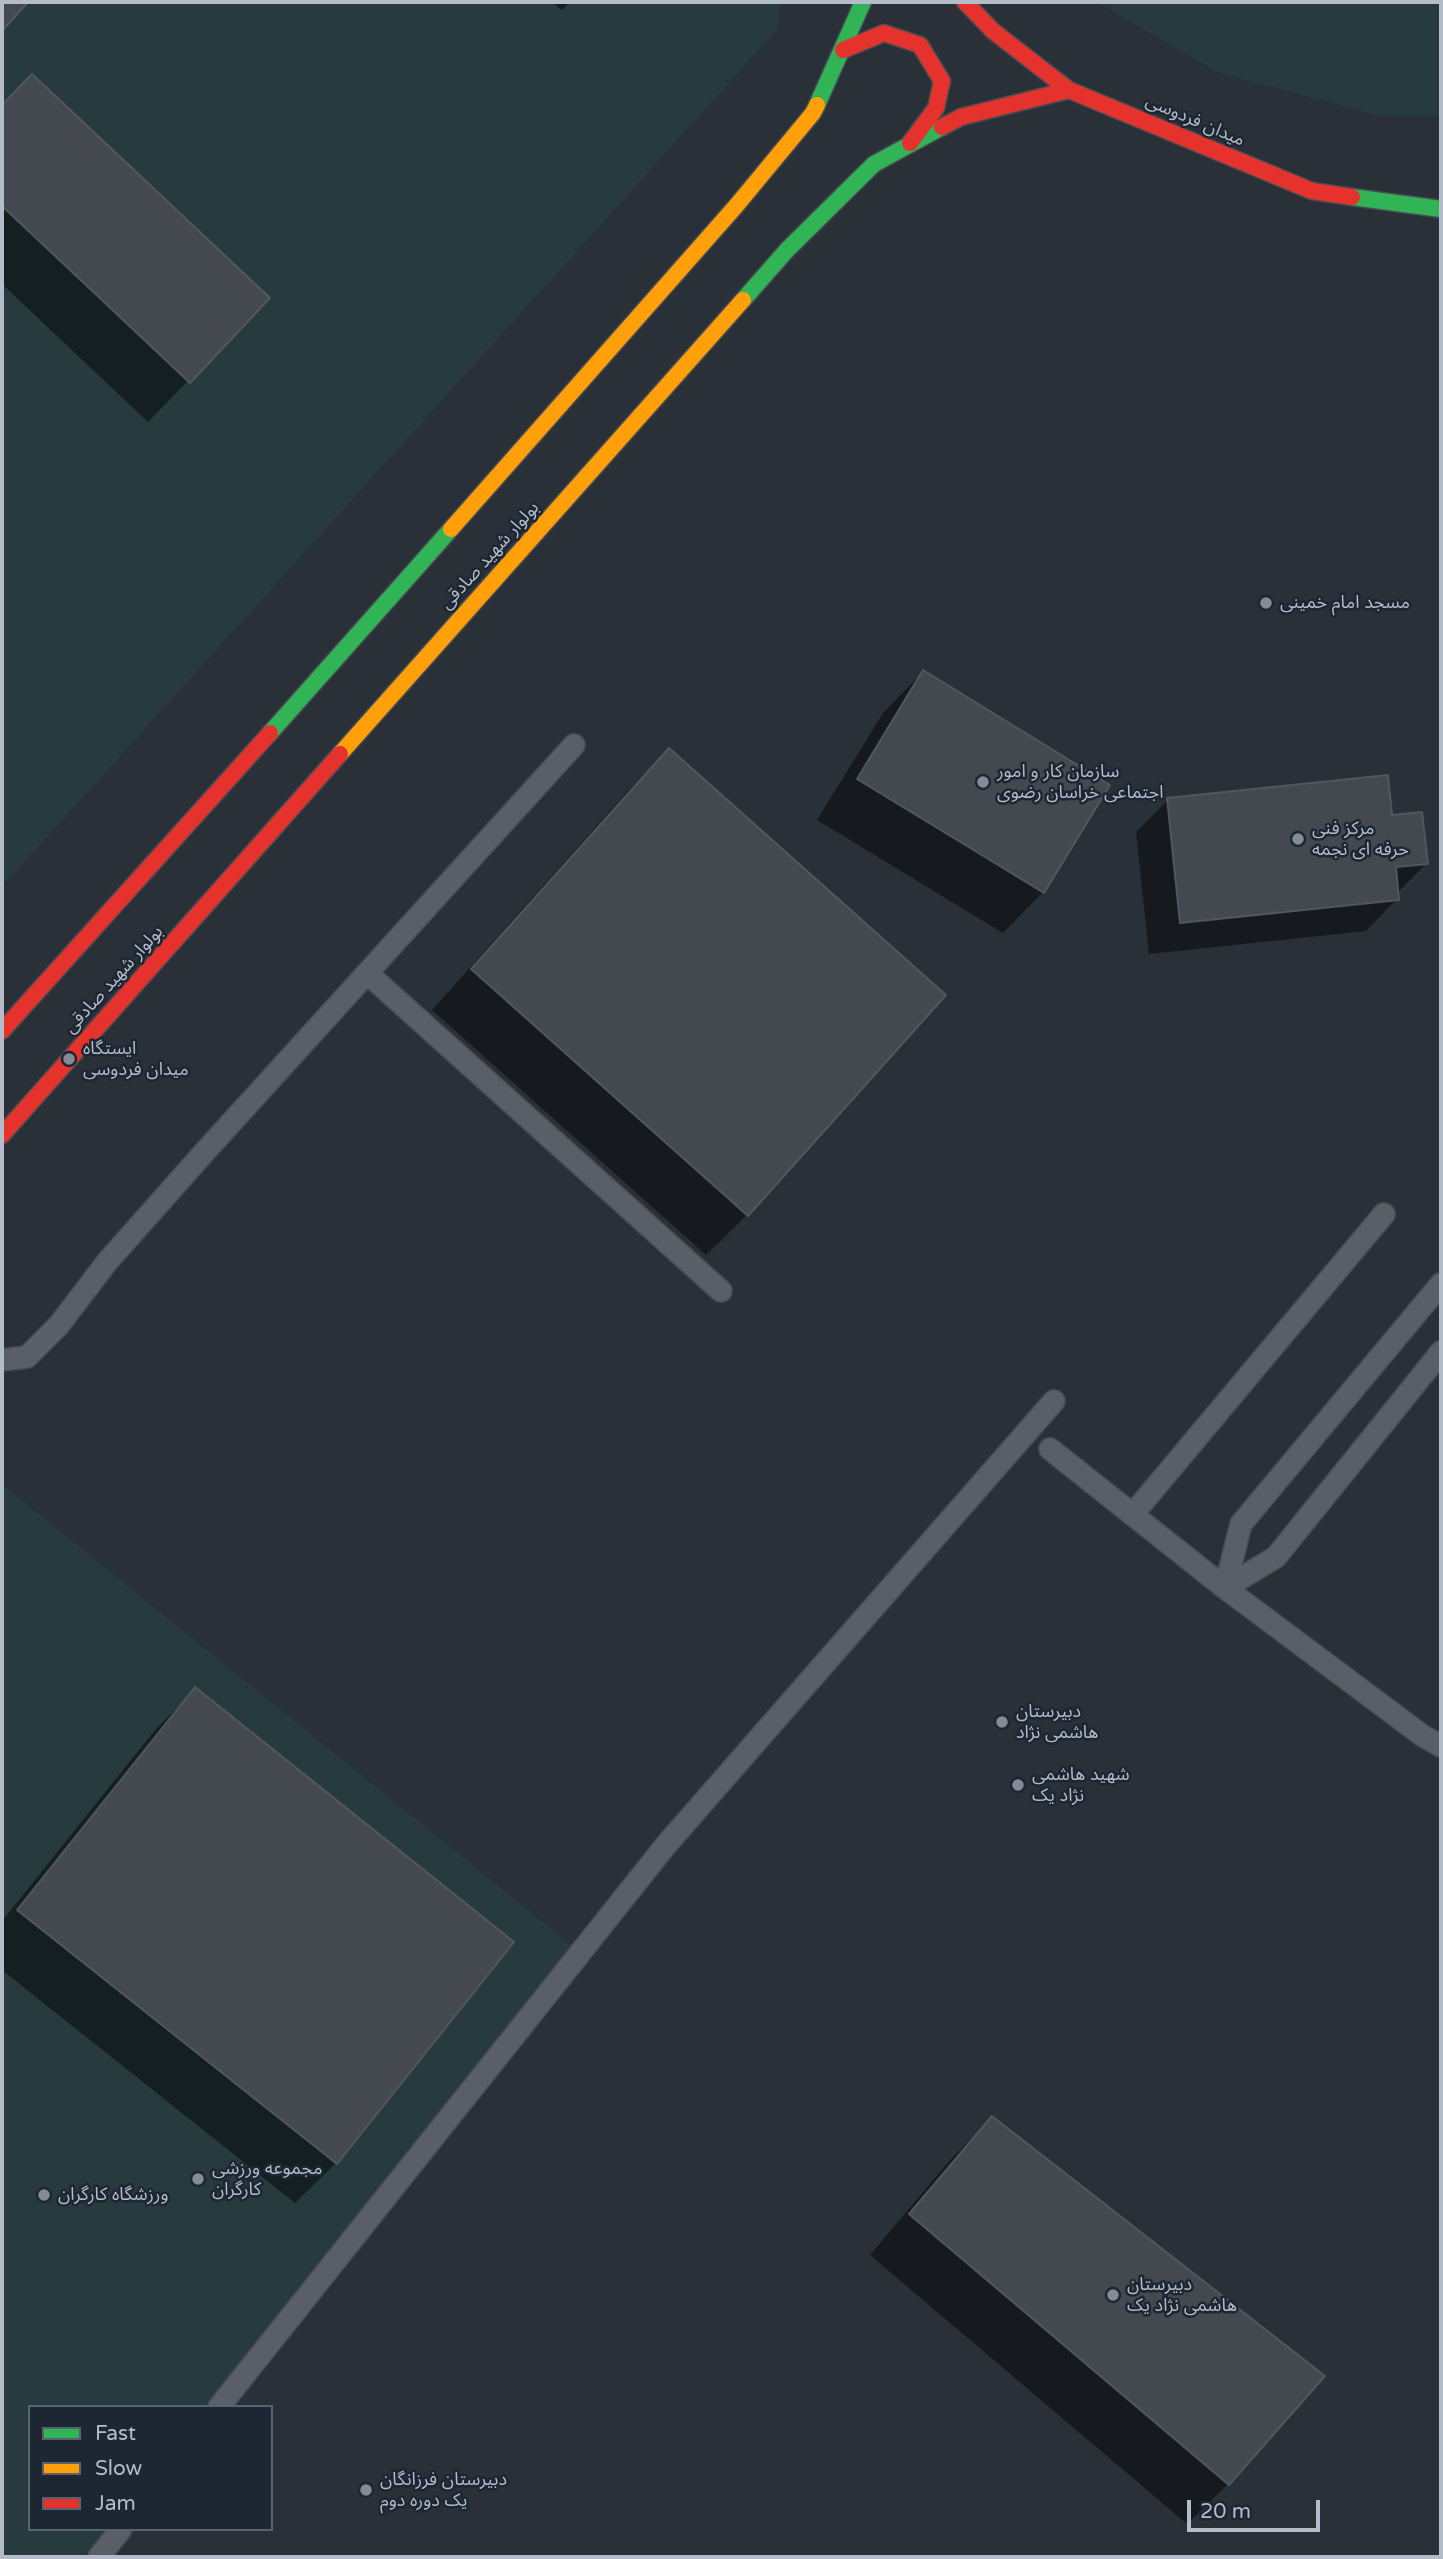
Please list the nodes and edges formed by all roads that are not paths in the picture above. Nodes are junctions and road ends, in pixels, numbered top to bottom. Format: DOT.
graph roads {
  1 [pos="863,2"];
  2 [pos="965,2"];
  3 [pos="843,50"];
  4 [pos="1069,90"];
  5 [pos="906,147"];
  6 [pos="1441,209"];
  7 [pos="574,745"];
  8 [pos="367,973"];
  9 [pos="2,1031"];
  10 [pos="2,1135"];
  11 [pos="1384,1214"];
  12 [pos="1441,1284"];
  13 [pos="721,1291"];
  14 [pos="1441,1352"];
  15 [pos="2,1360"];
  16 [pos="1054,1401"];
  17 [pos="1050,1449"];
  18 [pos="1132,1514"];
  19 [pos="1225,1588"];
  20 [pos="1441,1746"];
  21 [pos="221,2405"];
  22 [pos="119,2531"];
  23 [pos="99,2557"];
  1 -- 3 [label="main road"];
  2 -- 4 [label="main road, میدان فردوسی"];
  3 -- 5 [label="main road"];
  3 -- 9 [label="main road"];
  4 -- 5 [label="main road, بولوار شهید صادقی"];
  4 -- 6 [label="main road, میدان فردوسی"];
  5 -- 10 [label="main road, بولوار شهید صادقی"];
  7 -- 8 [label="lane"];
  8 -- 13 [label="lane"];
  8 -- 15 [label="lane"];
  11 -- 18 [label="lane"];
  12 -- 19 [label="lane"];
  14 -- 19 [label="lane"];
  16 -- 21 [label="lane"];
  17 -- 18 [label="lane"];
  18 -- 19 [label="lane"];
  19 -- 20 [label="lane"];
  22 -- 23 [label="lane"];
}
